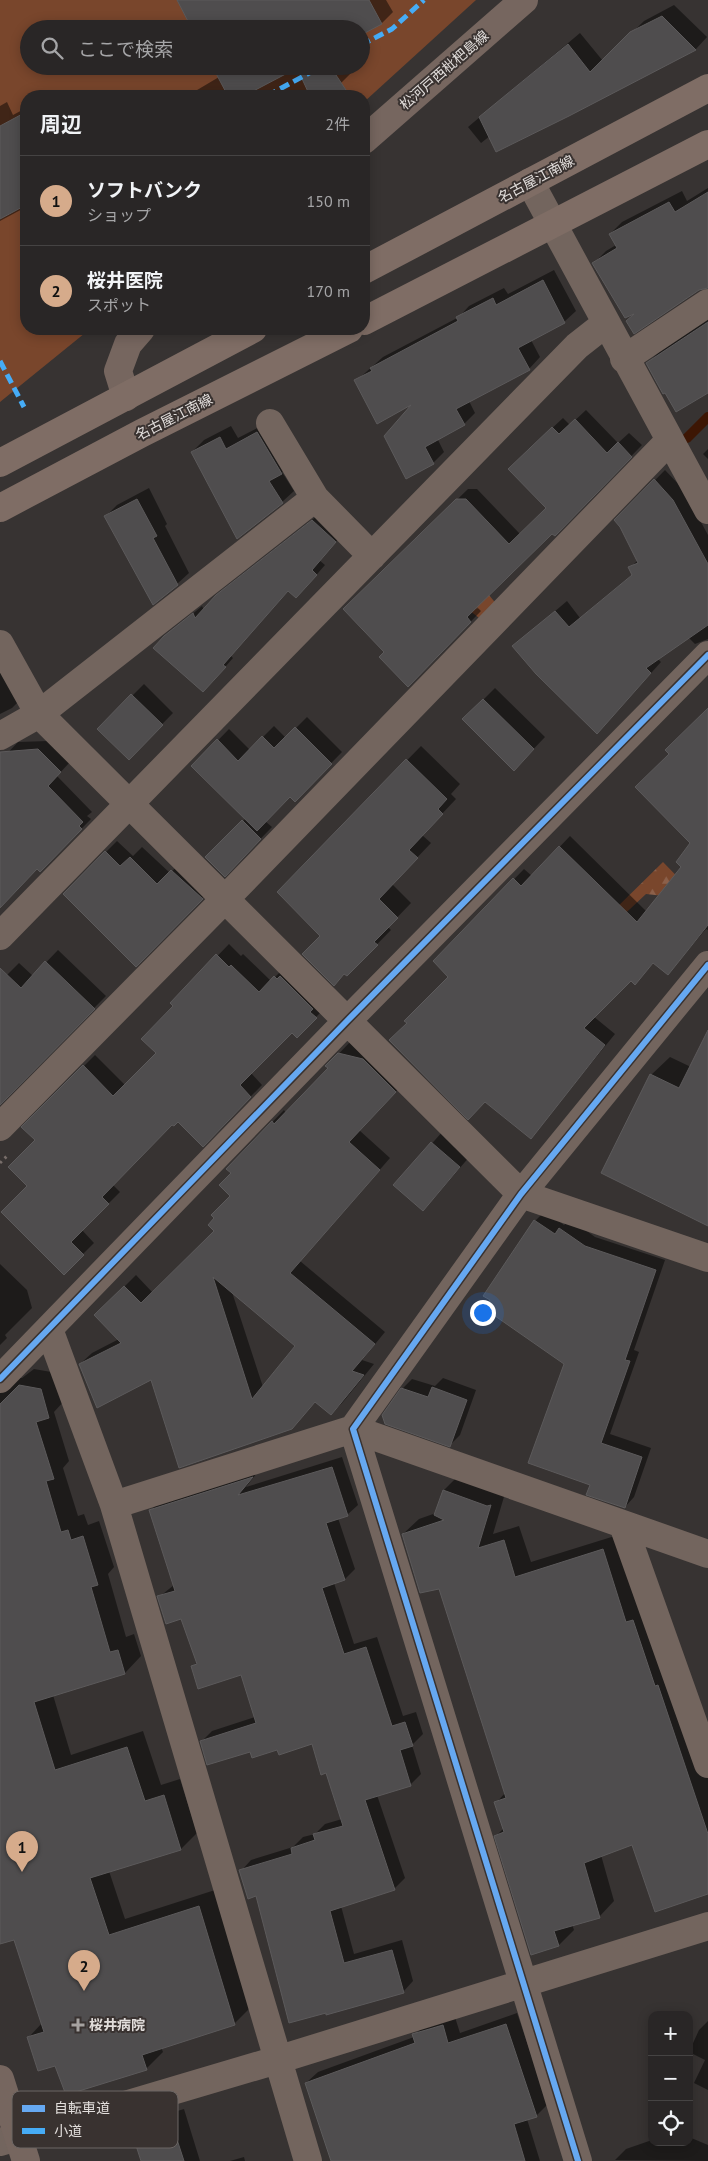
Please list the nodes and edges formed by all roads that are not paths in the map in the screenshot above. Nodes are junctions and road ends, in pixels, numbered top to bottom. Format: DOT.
graph roads {
  1 [pos="524,0"];
  2 [pos="708,88"];
  3 [pos="370,135"];
  4 [pos="708,144"];
  5 [pos="530,182"];
  6 [pos="553,225"];
  7 [pos="370,267"];
  8 [pos="708,303"];
  9 [pos="370,319"];
  10 [pos="605,324"];
  11 [pos="136,335"];
  12 [pos="242,335"];
  13 [pos="337,335"];
  14 [pos="624,359"];
  15 [pos="126,397"];
  16 [pos="270,423"];
  17 [pos="669,441"];
  18 [pos="0,463"];
  19 [pos="315,498"];
  20 [pos="0,508"];
  21 [pos="708,510"];
  22 [pos="372,556"];
  23 [pos="0,644"];
  24 [pos="708,655"];
  25 [pos="39,714"];
  26 [pos="0,736"];
  27 [pos="129,804"];
  28 [pos="226,899"];
  29 [pos="0,936"];
  30 [pos="708,965"];
  31 [pos="347,1021"];
  32 [pos="0,1127"];
  33 [pos="521,1194"];
  34 [pos="708,1258"];
  35 [pos="49,1328"];
  36 [pos="0,1379"];
  37 [pos="353,1429"];
  38 [pos="114,1505"];
  39 [pos="623,1525"];
  40 [pos="708,1554"];
  41 [pos="708,1764"];
  42 [pos="708,1926"];
  43 [pos="523,1984"];
  44 [pos="276,2060"];
  45 [pos="0,2079"];
  46 [pos="178,2093"];
  47 [pos="12,2133"];
  48 [pos="308,2161"];
  49 [pos="578,2161"];
  1 -- 3 [label="main road, 松河戸西枇杷島線"];
  2 -- 5 [label="main road, 名古屋江南線"];
  4 -- 6 [label="main road"];
  5 -- 6 [label="street"];
  5 -- 7 [label="main road, 名古屋江南線"];
  6 -- 9 [label="main road"];
  6 -- 10 [label="street"];
  8 -- 14 [label="street"];
  10 -- 14 [label="street"];
  10 -- 22 [label="street"];
  11 -- 15 [label="main road"];
  12 -- 15 [label="main road"];
  13 -- 20 [label="main road, 名古屋江南線"];
  14 -- 17 [label="street"];
  15 -- 18 [label="main road"];
  16 -- 19 [label="street"];
  17 -- 21 [label="street"];
  17 -- 28 [label="street"];
  19 -- 22 [label="street"];
  19 -- 25 [label="street"];
  22 -- 27 [label="street"];
  23 -- 25 [label="street"];
  24 -- 31 [label="street"];
  25 -- 26 [label="street"];
  25 -- 27 [label="street"];
  27 -- 28 [label="street"];
  27 -- 29 [label="street"];
  28 -- 31 [label="street"];
  28 -- 32 [label="street"];
  30 -- 33 [label="street"];
  31 -- 33 [label="street"];
  31 -- 35 [label="street"];
  33 -- 34 [label="street"];
  33 -- 37 [label="street"];
  35 -- 36 [label="street"];
  35 -- 38 [label="street"];
  37 -- 38 [label="street"];
  37 -- 39 [label="street"];
  37 -- 43 [label="street"];
  38 -- 44 [label="street"];
  39 -- 40 [label="street"];
  39 -- 41 [label="street"];
  42 -- 43 [label="street"];
  43 -- 44 [label="street"];
  43 -- 49 [label="street"];
  44 -- 46 [label="street"];
  44 -- 48 [label="street"];
  45 -- 47 [label="main road"];
}
